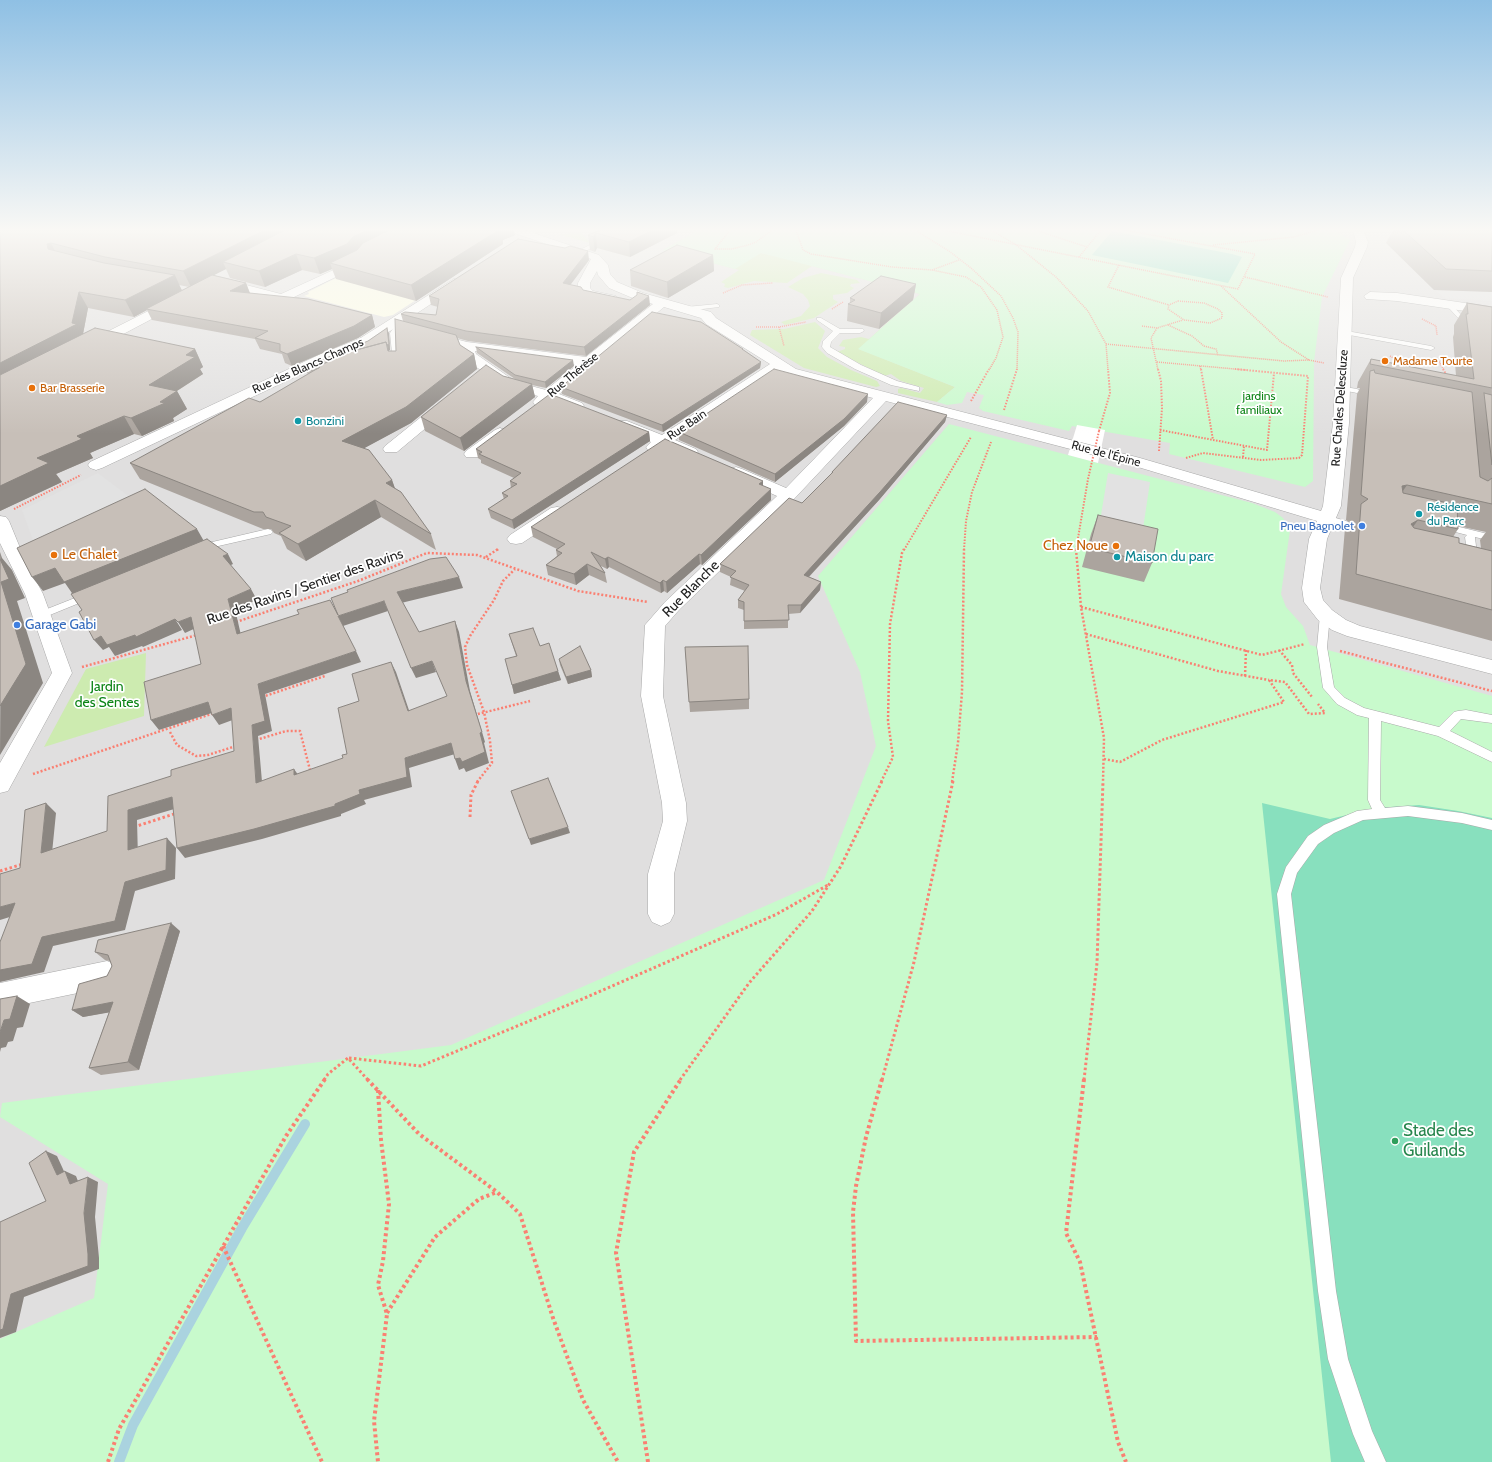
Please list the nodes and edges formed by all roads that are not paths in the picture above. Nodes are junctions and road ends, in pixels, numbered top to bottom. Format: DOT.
graph roads {
  1 [pos="181,298"];
  2 [pos="289,298"];
  3 [pos="434,298"];
  4 [pos="616,298"];
  5 [pos="642,298"];
  6 [pos="1346,298"];
  7 [pos="1378,298"];
  8 [pos="658,305"];
  9 [pos="1450,306"];
  10 [pos="321,307"];
  11 [pos="686,309"];
  12 [pos="1492,311"];
  13 [pos="708,318"];
  14 [pos="1461,318"];
  15 [pos="819,319"];
  16 [pos="374,322"];
  17 [pos="393,328"];
  18 [pos="838,331"];
  19 [pos="860,331"];
  20 [pos="1344,332"];
  21 [pos="467,346"];
  22 [pos="1431,348"];
  23 [pos="77,353"];
  24 [pos="588,362"];
  25 [pos="397,363"];
  26 [pos="778,365"];
  27 [pos="489,369"];
  28 [pos="476,379"];
  29 [pos="894,383"];
  30 [pos="1342,388"];
  31 [pos="916,389"];
  32 [pos="1357,391"];
  33 [pos="458,394"];
  34 [pos="549,395"];
  35 [pos="883,396"];
  36 [pos="592,412"];
  37 [pos="607,418"];
  38 [pos="664,440"];
  39 [pos="391,449"];
  40 [pos="472,454"];
  41 [pos="638,458"];
  42 [pos="96,464"];
  43 [pos="788,495"];
  44 [pos="568,505"];
  45 [pos="6,516"];
  46 [pos="1326,518"];
  47 [pos="1346,524"];
  48 [pos="1434,524"];
  49 [pos="268,532"];
  50 [pos="1470,537"];
  51 [pos="1492,538"];
  52 [pos="516,539"];
  53 [pos="190,553"];
  54 [pos="1492,572"];
  55 [pos="98,592"];
  56 [pos="41,615"];
  57 [pos="1325,615"];
  58 [pos="1492,667"];
  59 [pos="1375,716"];
  60 [pos="1492,719"];
  61 [pos="1441,732"];
  62 [pos="1492,757"];
  63 [pos="0,784"];
  64 [pos="1381,812"];
  65 [pos="1492,825"];
  66 [pos="661,914"];
  67 [pos="107,974"];
  68 [pos="0,996"];
  69 [pos="1376,1462"];
  1 -- 23 [label="street"];
  2 -- 10 [label="street"];
  3 -- 17 [label="street, Rue des Blancs Champs"];
  4 -- 8 [label="street"];
  5 -- 8 [label="street"];
  6 -- 20 [label="street, Rue Charles Delescluze"];
  7 -- 9 [label="street"];
  8 -- 11 [label="street"];
  8 -- 13 [label="street"];
  8 -- 24 [label="street, Rue Thérèse"];
  9 -- 12 [label="street"];
  9 -- 14 [label="lane"];
  11 -- 13 [label="street"];
  11 -- 13 [label="lane"];
  13 -- 26 [label="street, Rue de l'Épine"];
  15 -- 18 [label="lane"];
  16 -- 17 [label="street"];
  17 -- 21 [label="street"];
  17 -- 25 [label="lane"];
  17 -- 42 [label="street, Rue des Blancs Champs"];
  18 -- 19 [label="lane"];
  18 -- 29 [label="lane"];
  20 -- 22 [label="lane"];
  20 -- 30 [label="street, Rue Charles Delescluze"];
  21 -- 24 [label="street"];
  21 -- 27 [label="street"];
  24 -- 34 [label="street, Rue Thérèse"];
  26 -- 35 [label="street, Rue de l'Épine"];
  26 -- 38 [label="street, Rue Bain"];
  27 -- 28 [label="street"];
  27 -- 34 [label="street"];
  29 -- 31 [label="lane"];
  29 -- 35 [label="lane"];
  30 -- 32 [label="lane"];
  30 -- 46 [label="street, Rue Charles Delescluze"];
  33 -- 39 [label="street"];
  34 -- 36 [label="street"];
  34 -- 40 [label="street, Rue Thérèse"];
  35 -- 43 [label="street, Rue Blanche"];
  35 -- 46 [label="street, Rue de l'Épine"];
  37 -- 38 [label="street"];
  38 -- 41 [label="street, Rue Bain"];
  38 -- 43 [label="street"];
  43 -- 66 [label="street, Rue Blanche"];
  44 -- 52 [label="street"];
  45 -- 56 [label="street"];
  46 -- 47 [label="lane"];
  46 -- 57 [label="street, Rue Charles Delescluze"];
  48 -- 51 [label="lane"];
  49 -- 53 [label="lane"];
  50 -- 54 [label="lane"];
  55 -- 56 [label="lane"];
  56 -- 63 [label="street"];
  57 -- 58 [label="street"];
  57 -- 59 [label="lane"];
  59 -- 61 [label="lane"];
  59 -- 64 [label="lane"];
  60 -- 61 [label="lane"];
  61 -- 62 [label="lane"];
  64 -- 65 [label="lane"];
  64 -- 69 [label="lane"];
  67 -- 68 [label="street"];
}
